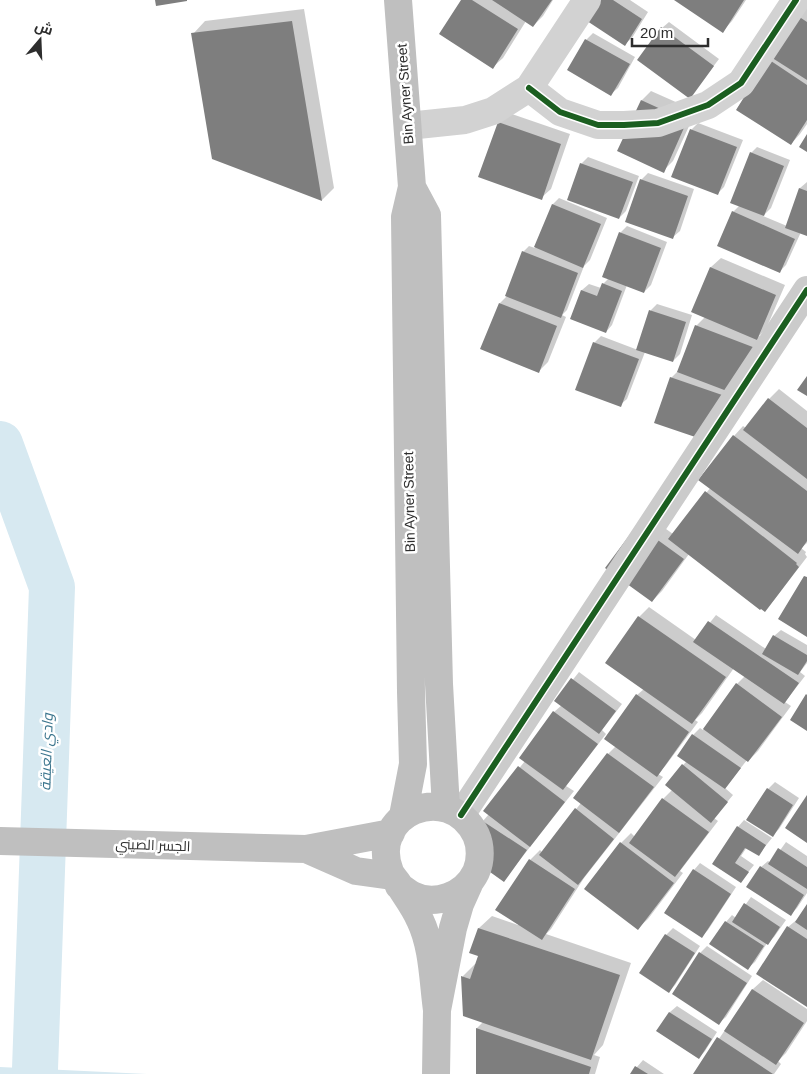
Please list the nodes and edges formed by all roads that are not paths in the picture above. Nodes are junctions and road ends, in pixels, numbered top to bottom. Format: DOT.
graph roads {
  1 [pos="398,0"];
  2 [pos="587,0"];
  3 [pos="796,0"];
  4 [pos="529,88"];
  5 [pos="408,126"];
  6 [pos="412,187"];
  7 [pos="807,290"];
  8 [pos="454,812"];
  9 [pos="397,825"];
  10 [pos="0,841"];
  11 [pos="306,850"];
  12 [pos="396,881"];
  13 [pos="469,884"];
  14 [pos="438,1010"];
  15 [pos="436,1074"];
  1 -- 5 [label="highway, Bin Ayner Street"];
  2 -- 4 [label="street"];
  3 -- 4 [label="street"];
  4 -- 5 [label="street"];
  5 -- 6 [label="highway, Bin Ayner Street"];
  6 -- 8 [label="highway, Bin Ayner Street"];
  6 -- 9 [label="highway, Bin Ayner Street"];
  7 -- 8 [label="street"];
  8 -- 9 [label="highway"];
  8 -- 13 [label="highway"];
  9 -- 11 [label="highway"];
  9 -- 12 [label="highway"];
  10 -- 11 [label="highway, الجسر الصيني"];
  11 -- 12 [label="highway"];
  12 -- 13 [label="highway"];
  12 -- 14 [label="highway"];
  13 -- 14 [label="highway"];
  14 -- 15 [label="highway"];
}
